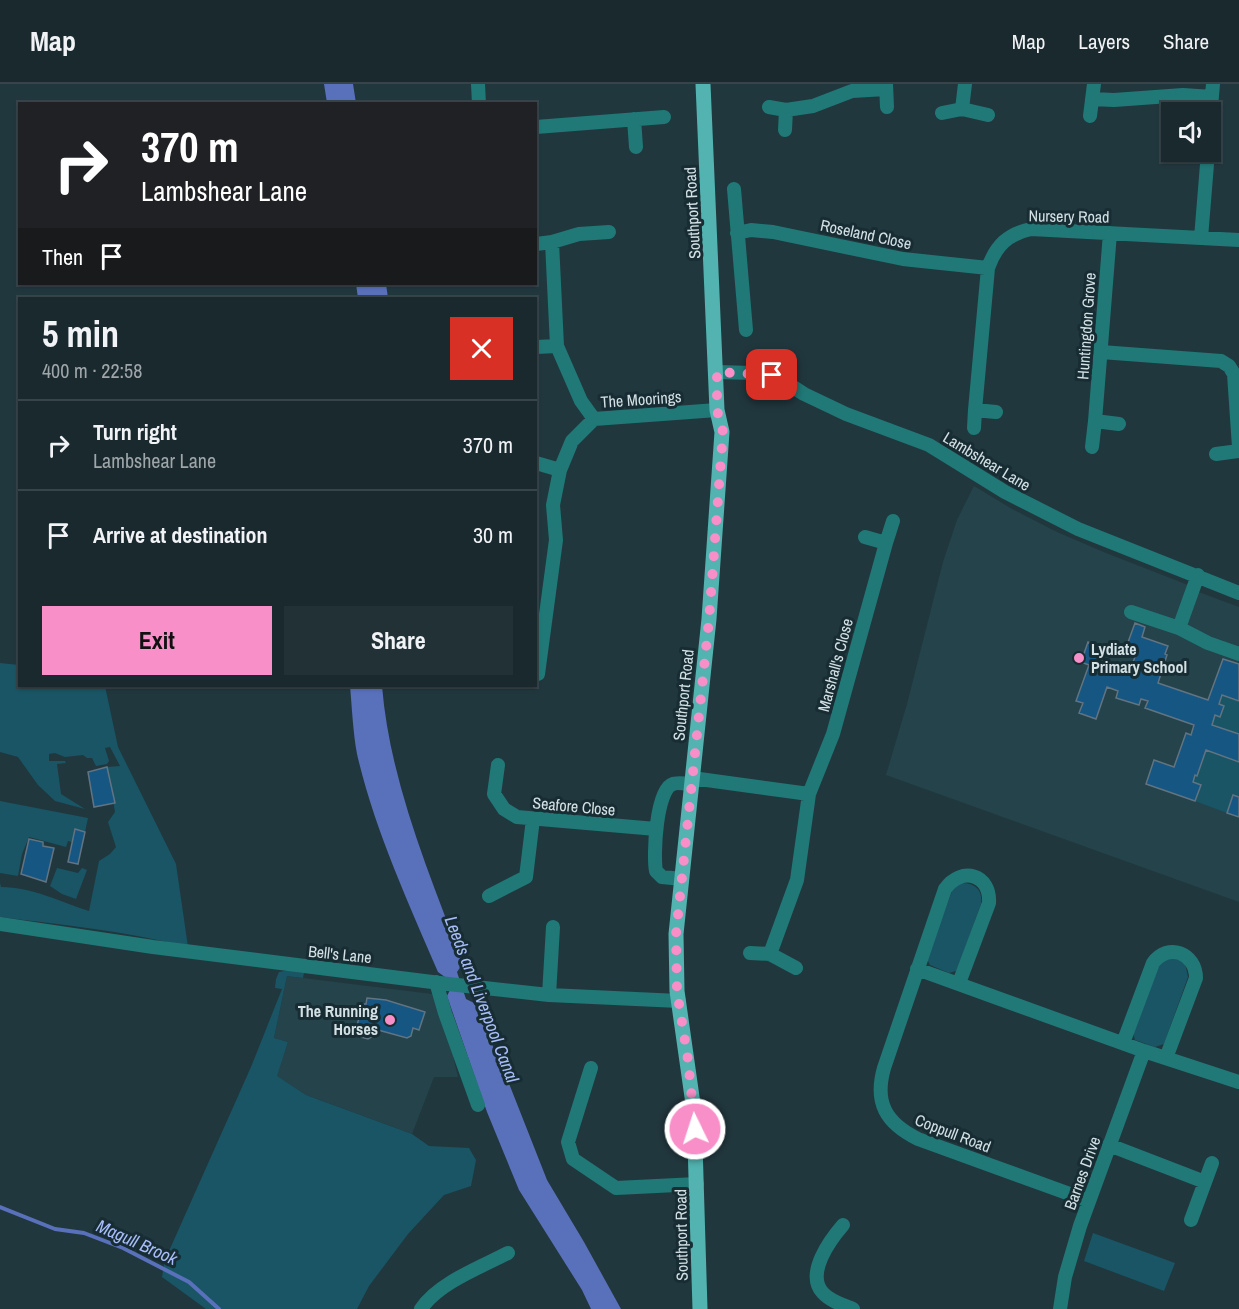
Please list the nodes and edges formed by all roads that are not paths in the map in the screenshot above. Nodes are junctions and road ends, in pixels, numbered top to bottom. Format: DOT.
graph roads {
  1 [pos="478,84"];
  2 [pos="703,84"];
  3 [pos="965,84"];
  4 [pos="1094,84"];
  5 [pos="886,86"];
  6 [pos="1213,91"];
  7 [pos="1092,99"];
  8 [pos="479,102"];
  9 [pos="769,107"];
  10 [pos="886,107"];
  11 [pos="962,109"];
  12 [pos="786,110"];
  13 [pos="942,113"];
  14 [pos="988,115"];
  15 [pos="1090,116"];
  16 [pos="664,117"];
  17 [pos="634,119"];
  18 [pos="537,127"];
  19 [pos="785,129"];
  20 [pos="636,147"];
  21 [pos="1207,162"];
  22 [pos="734,189"];
  23 [pos="609,232"];
  24 [pos="737,233"];
  25 [pos="1110,233"];
  26 [pos="1201,238"];
  27 [pos="1239,240"];
  28 [pos="552,242"];
  29 [pos="537,244"];
  30 [pos="988,268"];
  31 [pos="746,330"];
  32 [pos="557,346"];
  33 [pos="537,347"];
  34 [pos="1101,352"];
  35 [pos="717,372"];
  36 [pos="717,410"];
  37 [pos="975,410"];
  38 [pos="996,412"];
  39 [pos="594,419"];
  40 [pos="1095,421"];
  41 [pos="1119,424"];
  42 [pos="974,428"];
  43 [pos="1092,447"];
  44 [pos="1239,449"];
  45 [pos="1216,454"];
  46 [pos="537,463"];
  47 [pos="560,470"];
  48 [pos="893,521"];
  49 [pos="865,537"];
  50 [pos="886,543"];
  51 [pos="1198,575"];
  52 [pos="542,588"];
  53 [pos="1239,593"];
  54 [pos="1131,612"];
  55 [pos="1179,628"];
  56 [pos="1239,654"];
  57 [pos="538,674"];
  58 [pos="498,765"];
  59 [pos="692,781"];
  60 [pos="809,794"];
  61 [pos="533,819"];
  62 [pos="656,829"];
  63 [pos="682,879"];
  64 [pos="489,896"];
  65 [pos="0,924"];
  66 [pos="553,927"];
  67 [pos="750,952"];
  68 [pos="770,954"];
  69 [pos="796,969"];
  70 [pos="917,969"];
  71 [pos="442,983"];
  72 [pos="959,983"];
  73 [pos="549,995"];
  74 [pos="679,1001"];
  75 [pos="1124,1043"];
  76 [pos="1144,1051"];
  77 [pos="1166,1058"];
  78 [pos="591,1068"];
  79 [pos="1239,1082"];
  80 [pos="477,1105"];
  81 [pos="1109,1145"];
  82 [pos="1212,1163"];
  83 [pos="1205,1182"];
  84 [pos="697,1184"];
  85 [pos="1089,1201"];
  86 [pos="1191,1220"];
  87 [pos="843,1225"];
  88 [pos="508,1253"];
  89 [pos="421,1309"];
  90 [pos="700,1309"];
  91 [pos="853,1309"];
  92 [pos="1060,1309"];
  1 -- 8 [label="street"];
  2 -- 35 [label="main road, Southport Road"];
  3 -- 11 [label="street"];
  4 -- 7 [label="street"];
  5 -- 10 [label="street"];
  5 -- 12 [label="street"];
  6 -- 7 [label="street"];
  7 -- 15 [label="street"];
  9 -- 12 [label="street"];
  11 -- 13 [label="street"];
  11 -- 14 [label="street"];
  12 -- 19 [label="street"];
  16 -- 17 [label="street"];
  17 -- 18 [label="street"];
  17 -- 20 [label="street"];
  21 -- 26 [label="street"];
  22 -- 24 [label="street"];
  23 -- 28 [label="street"];
  24 -- 30 [label="street, Roseland Close"];
  24 -- 31 [label="street"];
  25 -- 26 [label="street, Nursery Road"];
  25 -- 30 [label="street, Nursery Road"];
  25 -- 34 [label="street, Huntingdon Grove"];
  26 -- 27 [label="street, Nursery Road"];
  28 -- 29 [label="street"];
  28 -- 32 [label="street"];
  30 -- 37 [label="street, Nursery Road"];
  32 -- 33 [label="street"];
  32 -- 39 [label="street"];
  34 -- 40 [label="street, Huntingdon Grove"];
  34 -- 44 [label="street"];
  35 -- 36 [label="main road, Southport Road"];
  35 -- 51 [label="street, Lambshear Lane"];
  36 -- 39 [label="street, The Moorings"];
  36 -- 59 [label="main road, Southport Road"];
  37 -- 38 [label="street"];
  37 -- 42 [label="street, Nursery Road"];
  39 -- 47 [label="street, The Moorings"];
  40 -- 41 [label="street"];
  40 -- 43 [label="street, Huntingdon Grove"];
  44 -- 45 [label="street"];
  46 -- 47 [label="street"];
  47 -- 52 [label="street, The Moorings"];
  48 -- 50 [label="street, Marshall's Close"];
  49 -- 50 [label="street"];
  50 -- 60 [label="street, Marshall's Close"];
  51 -- 53 [label="street, Lambshear Lane"];
  51 -- 55 [label="street"];
  52 -- 57 [label="street, The Moorings"];
  54 -- 55 [label="street"];
  55 -- 56 [label="street"];
  58 -- 61 [label="street, Seafore Close"];
  59 -- 60 [label="street"];
  59 -- 62 [label="street"];
  59 -- 63 [label="main road, Southport Road"];
  60 -- 68 [label="street, Marshall's Close"];
  61 -- 62 [label="street, Seafore Close"];
  61 -- 64 [label="street"];
  62 -- 63 [label="street"];
  63 -- 74 [label="main road, Southport Road"];
  65 -- 71 [label="street, Bell's Lane"];
  66 -- 73 [label="street"];
  67 -- 68 [label="street"];
  68 -- 69 [label="street"];
  70 -- 72 [label="street"];
  70 -- 72 [label="street, Coppull Road"];
  70 -- 85 [label="street, Coppull Road"];
  71 -- 73 [label="street, Bell's Lane"];
  71 -- 80 [label="street"];
  72 -- 75 [label="street"];
  73 -- 74 [label="street, Bell's Lane"];
  74 -- 84 [label="main road, Southport Road"];
  75 -- 76 [label="street"];
  75 -- 77 [label="street"];
  76 -- 77 [label="street"];
  76 -- 81 [label="street, Barnes Drive"];
  77 -- 79 [label="street"];
  78 -- 84 [label="street"];
  81 -- 83 [label="street"];
  81 -- 85 [label="street, Barnes Drive"];
  82 -- 83 [label="street"];
  83 -- 86 [label="street"];
  84 -- 90 [label="main road, Southport Road"];
  85 -- 92 [label="street, Barnes Drive"];
  87 -- 91 [label="street"];
  88 -- 89 [label="street"];
}
